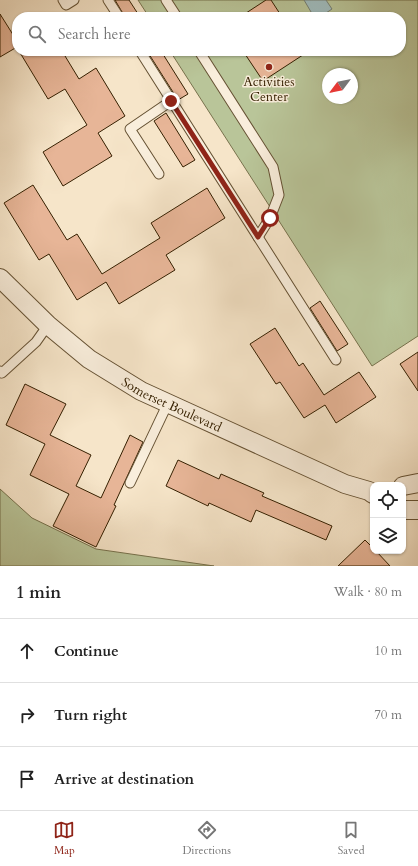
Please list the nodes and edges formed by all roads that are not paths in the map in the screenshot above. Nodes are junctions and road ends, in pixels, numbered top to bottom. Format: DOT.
graph roads {
  1 [pos="63,0"];
  2 [pos="74,0"];
  3 [pos="108,0"];
  4 [pos="166,0"];
  5 [pos="116,12"];
  6 [pos="174,12"];
  7 [pos="143,56"];
  8 [pos="202,56"];
  9 [pos="171,101"];
  10 [pos="159,174"];
  11 [pos="258,237"];
  12 [pos="0,278"];
  13 [pos="48,325"];
  14 [pos="336,360"];
  15 [pos="0,372"];
  16 [pos="168,403"];
  17 [pos="130,483"];
  18 [pos="418,483"];
  19 [pos="406,485"];
  20 [pos="370,491"];
  21 [pos="406,510"];
  22 [pos="418,510"];
  1 -- 2 [label="lane"];
  3 -- 5 [label="lane"];
  4 -- 6 [label="lane"];
  7 -- 9 [label="lane"];
  8 -- 11 [label="lane"];
  9 -- 10 [label="lane"];
  9 -- 11 [label="lane"];
  11 -- 14 [label="lane"];
  12 -- 13 [label="street, Somerset Boulevard"];
  13 -- 15 [label="lane"];
  13 -- 16 [label="street, Somerset Boulevard"];
  16 -- 17 [label="lane"];
  16 -- 20 [label="street, Somerset Boulevard"];
  18 -- 19 [label="street"];
  21 -- 22 [label="street"];
}
